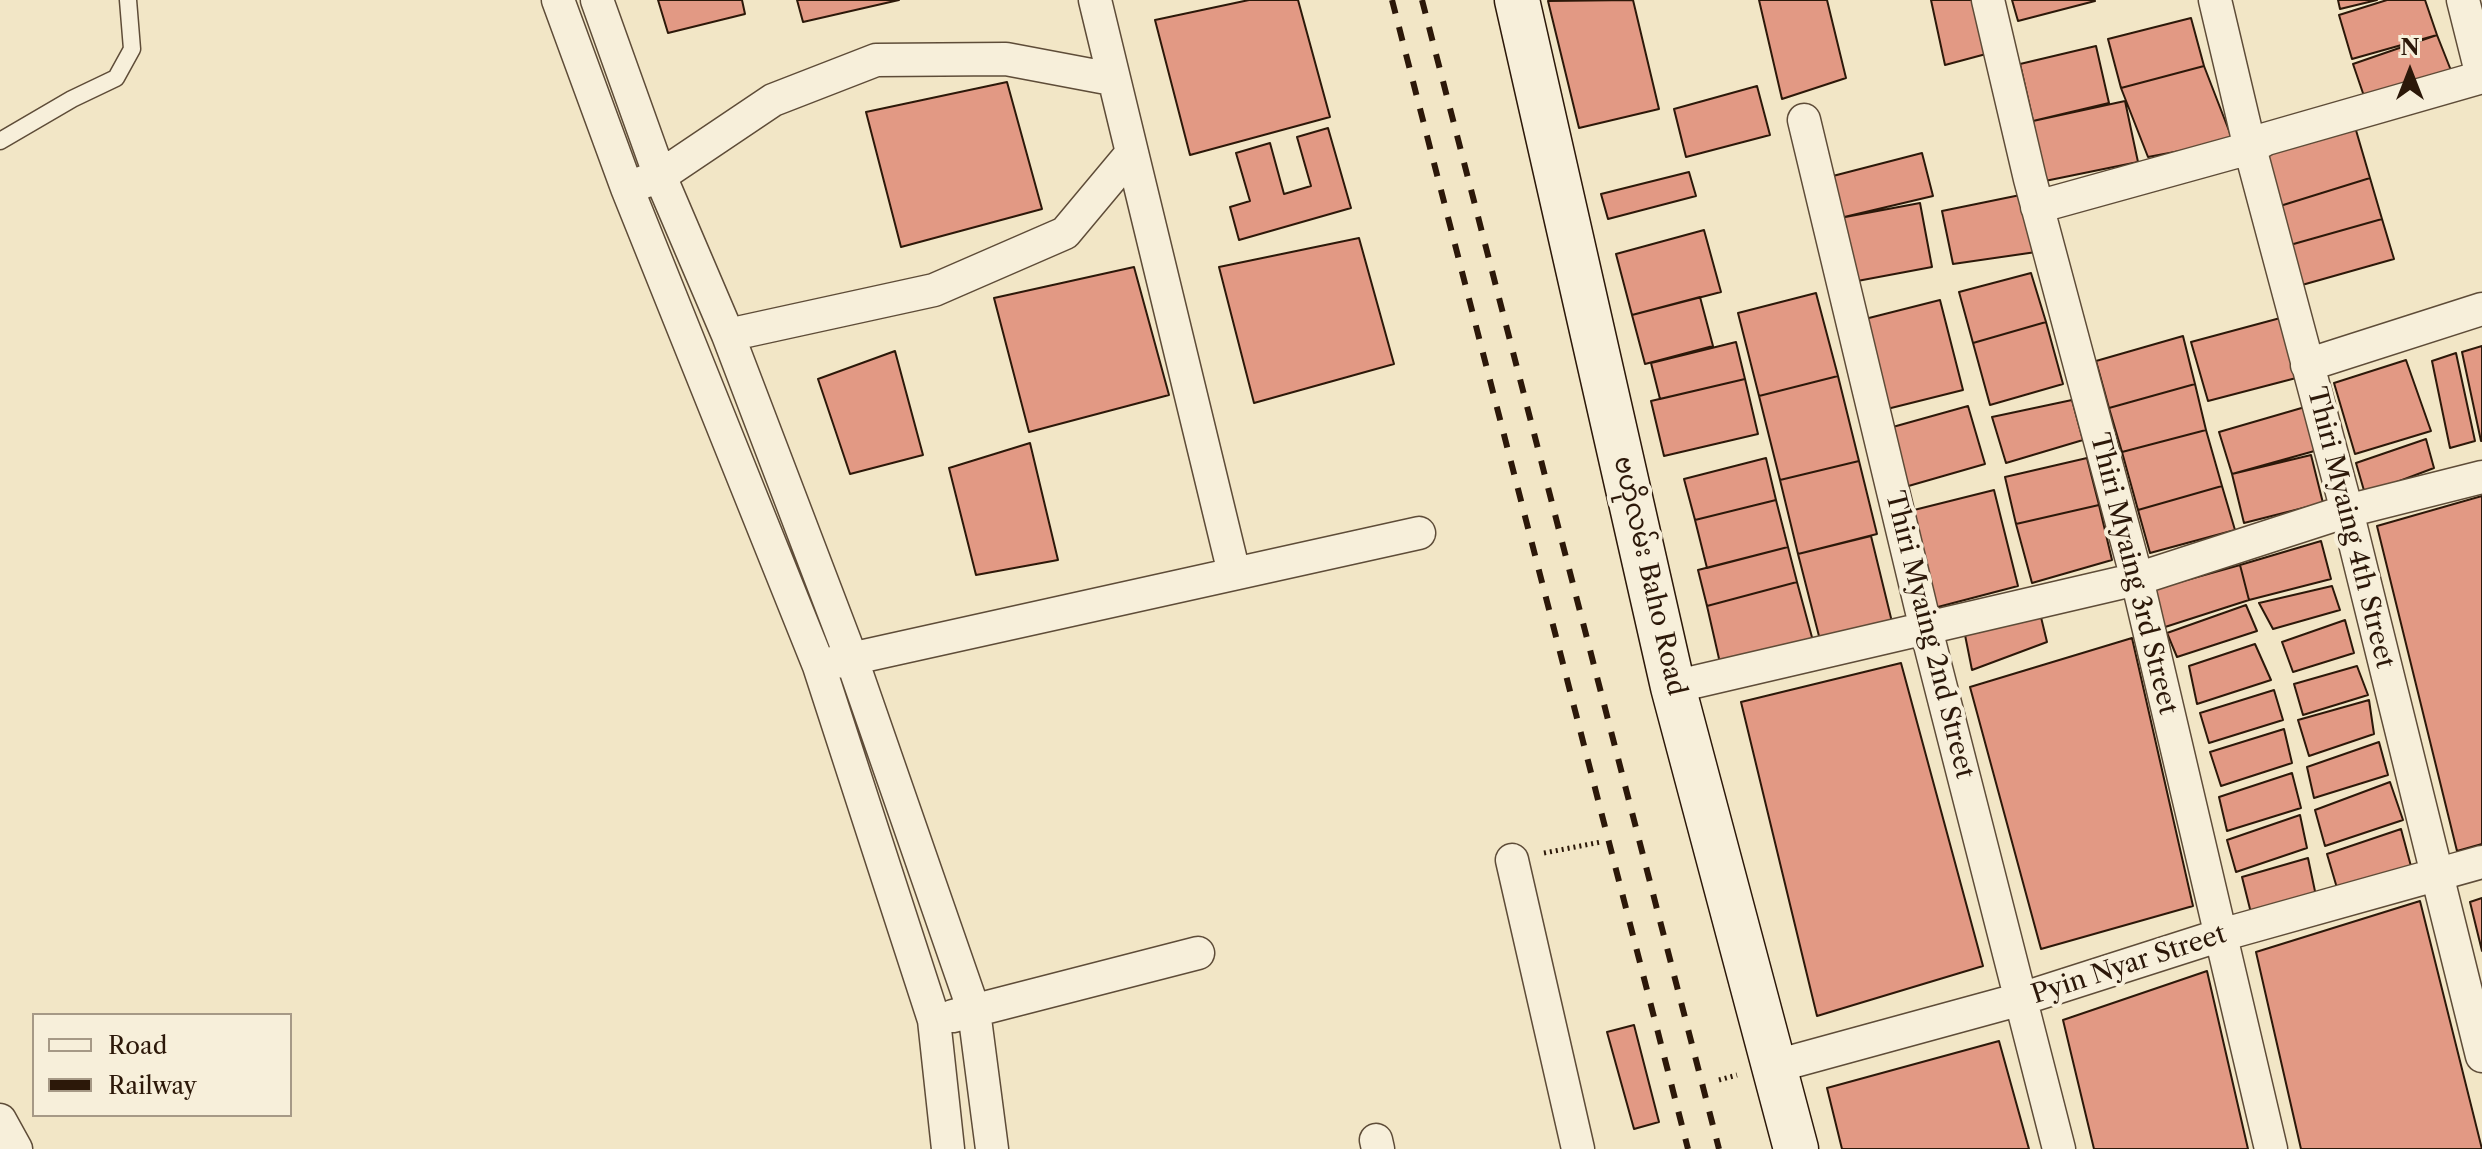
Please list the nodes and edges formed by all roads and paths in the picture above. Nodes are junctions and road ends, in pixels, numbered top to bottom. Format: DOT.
graph roads {
  1 [pos="128,0"];
  2 [pos="558,0"];
  3 [pos="597,0"];
  4 [pos="1095,0"];
  5 [pos="1517,0"];
  6 [pos="1988,0"];
  7 [pos="2215,0"];
  8 [pos="2463,0"];
  9 [pos="2482,76"];
  10 [pos="1112,79"];
  11 [pos="1804,120"];
  12 [pos="0,141"];
  13 [pos="2250,148"];
  14 [pos="1131,154"];
  15 [pos="660,176"];
  16 [pos="627,188"];
  17 [pos="2037,207"];
  18 [pos="710,292"];
  19 [pos="674,305"];
  20 [pos="2482,309"];
  21 [pos="728,335"];
  22 [pos="2307,365"];
  23 [pos="2482,477"];
  24 [pos="2347,511"];
  25 [pos="1419,533"];
  26 [pos="1234,573"];
  27 [pos="2137,579"];
  28 [pos="1926,629"];
  29 [pos="852,660"];
  30 [pos="819,666"];
  31 [pos="1673,687"];
  32 [pos="1601,842"];
  33 [pos="1512,860"];
  34 [pos="2482,862"];
  35 [pos="2437,873"];
  36 [pos="2221,935"];
  37 [pos="1198,953"];
  38 [pos="2021,999"];
  39 [pos="974,1011"];
  40 [pos="934,1020"];
  41 [pos="2482,1056"];
  42 [pos="1776,1066"];
  43 [pos="0,1120"];
  44 [pos="16,1149"];
  45 [pos="948,1149"];
  46 [pos="992,1149"];
  47 [pos="1578,1149"];
  48 [pos="1796,1149"];
  49 [pos="2059,1149"];
  50 [pos="2271,1149"];
  1 -- 12 [label="lane"];
  2 -- 16 [label="street"];
  3 -- 15 [label="street"];
  4 -- 10 [label="street"];
  5 -- 31 [label="main road, ဗဟိုလမ်း Baho Road"];
  6 -- 17 [label="street, Thiri Myaing 3rd Street"];
  7 -- 13 [label="street, Thiri Myaing 4th Street"];
  8 -- 9 [label="street"];
  9 -- 13 [label="street"];
  10 -- 14 [label="street"];
  10 -- 15 [label="street"];
  11 -- 28 [label="street, Thiri Myaing 2nd Street"];
  13 -- 17 [label="street"];
  13 -- 22 [label="street, Thiri Myaing 4th Street"];
  14 -- 21 [label="street"];
  14 -- 26 [label="street"];
  15 -- 16 [label="street"];
  15 -- 18 [label="street"];
  16 -- 19 [label="street"];
  17 -- 27 [label="street, Thiri Myaing 3rd Street"];
  18 -- 19 [label="street"];
  18 -- 21 [label="street"];
  19 -- 30 [label="street"];
  20 -- 22 [label="street"];
  21 -- 29 [label="street"];
  22 -- 24 [label="street, Thiri Myaing 4th Street"];
  23 -- 24 [label="street"];
  24 -- 27 [label="street"];
  24 -- 35 [label="street, Thiri Myaing 4th Street"];
  25 -- 26 [label="street"];
  26 -- 29 [label="street"];
  27 -- 28 [label="street"];
  27 -- 36 [label="street, Thiri Myaing 3rd Street"];
  28 -- 31 [label="street"];
  28 -- 38 [label="street, Thiri Myaing 2nd Street"];
  29 -- 30 [label="street"];
  29 -- 39 [label="street"];
  30 -- 40 [label="street"];
  31 -- 42 [label="main road, ဗဟိုလမ်း Baho Road"];
  32 -- 33 [label="path"];
  33 -- 47 [label="street"];
  34 -- 35 [label="street, Pyin Nyar Street"];
  35 -- 36 [label="street, Pyin Nyar Street"];
  35 -- 41 [label="street, Thiri Myaing 4th Street"];
  36 -- 38 [label="street, Pyin Nyar Street"];
  36 -- 50 [label="street, Thiri Myaing 3rd Street"];
  37 -- 39 [label="street"];
  38 -- 42 [label="street, Pyin Nyar Street"];
  38 -- 49 [label="street, Thiri Myaing 2nd Street"];
  39 -- 40 [label="street"];
  39 -- 46 [label="street"];
  40 -- 45 [label="street"];
  42 -- 48 [label="main road, ဗဟိုလမ်း Baho Road"];
  43 -- 44 [label="street"];
}
